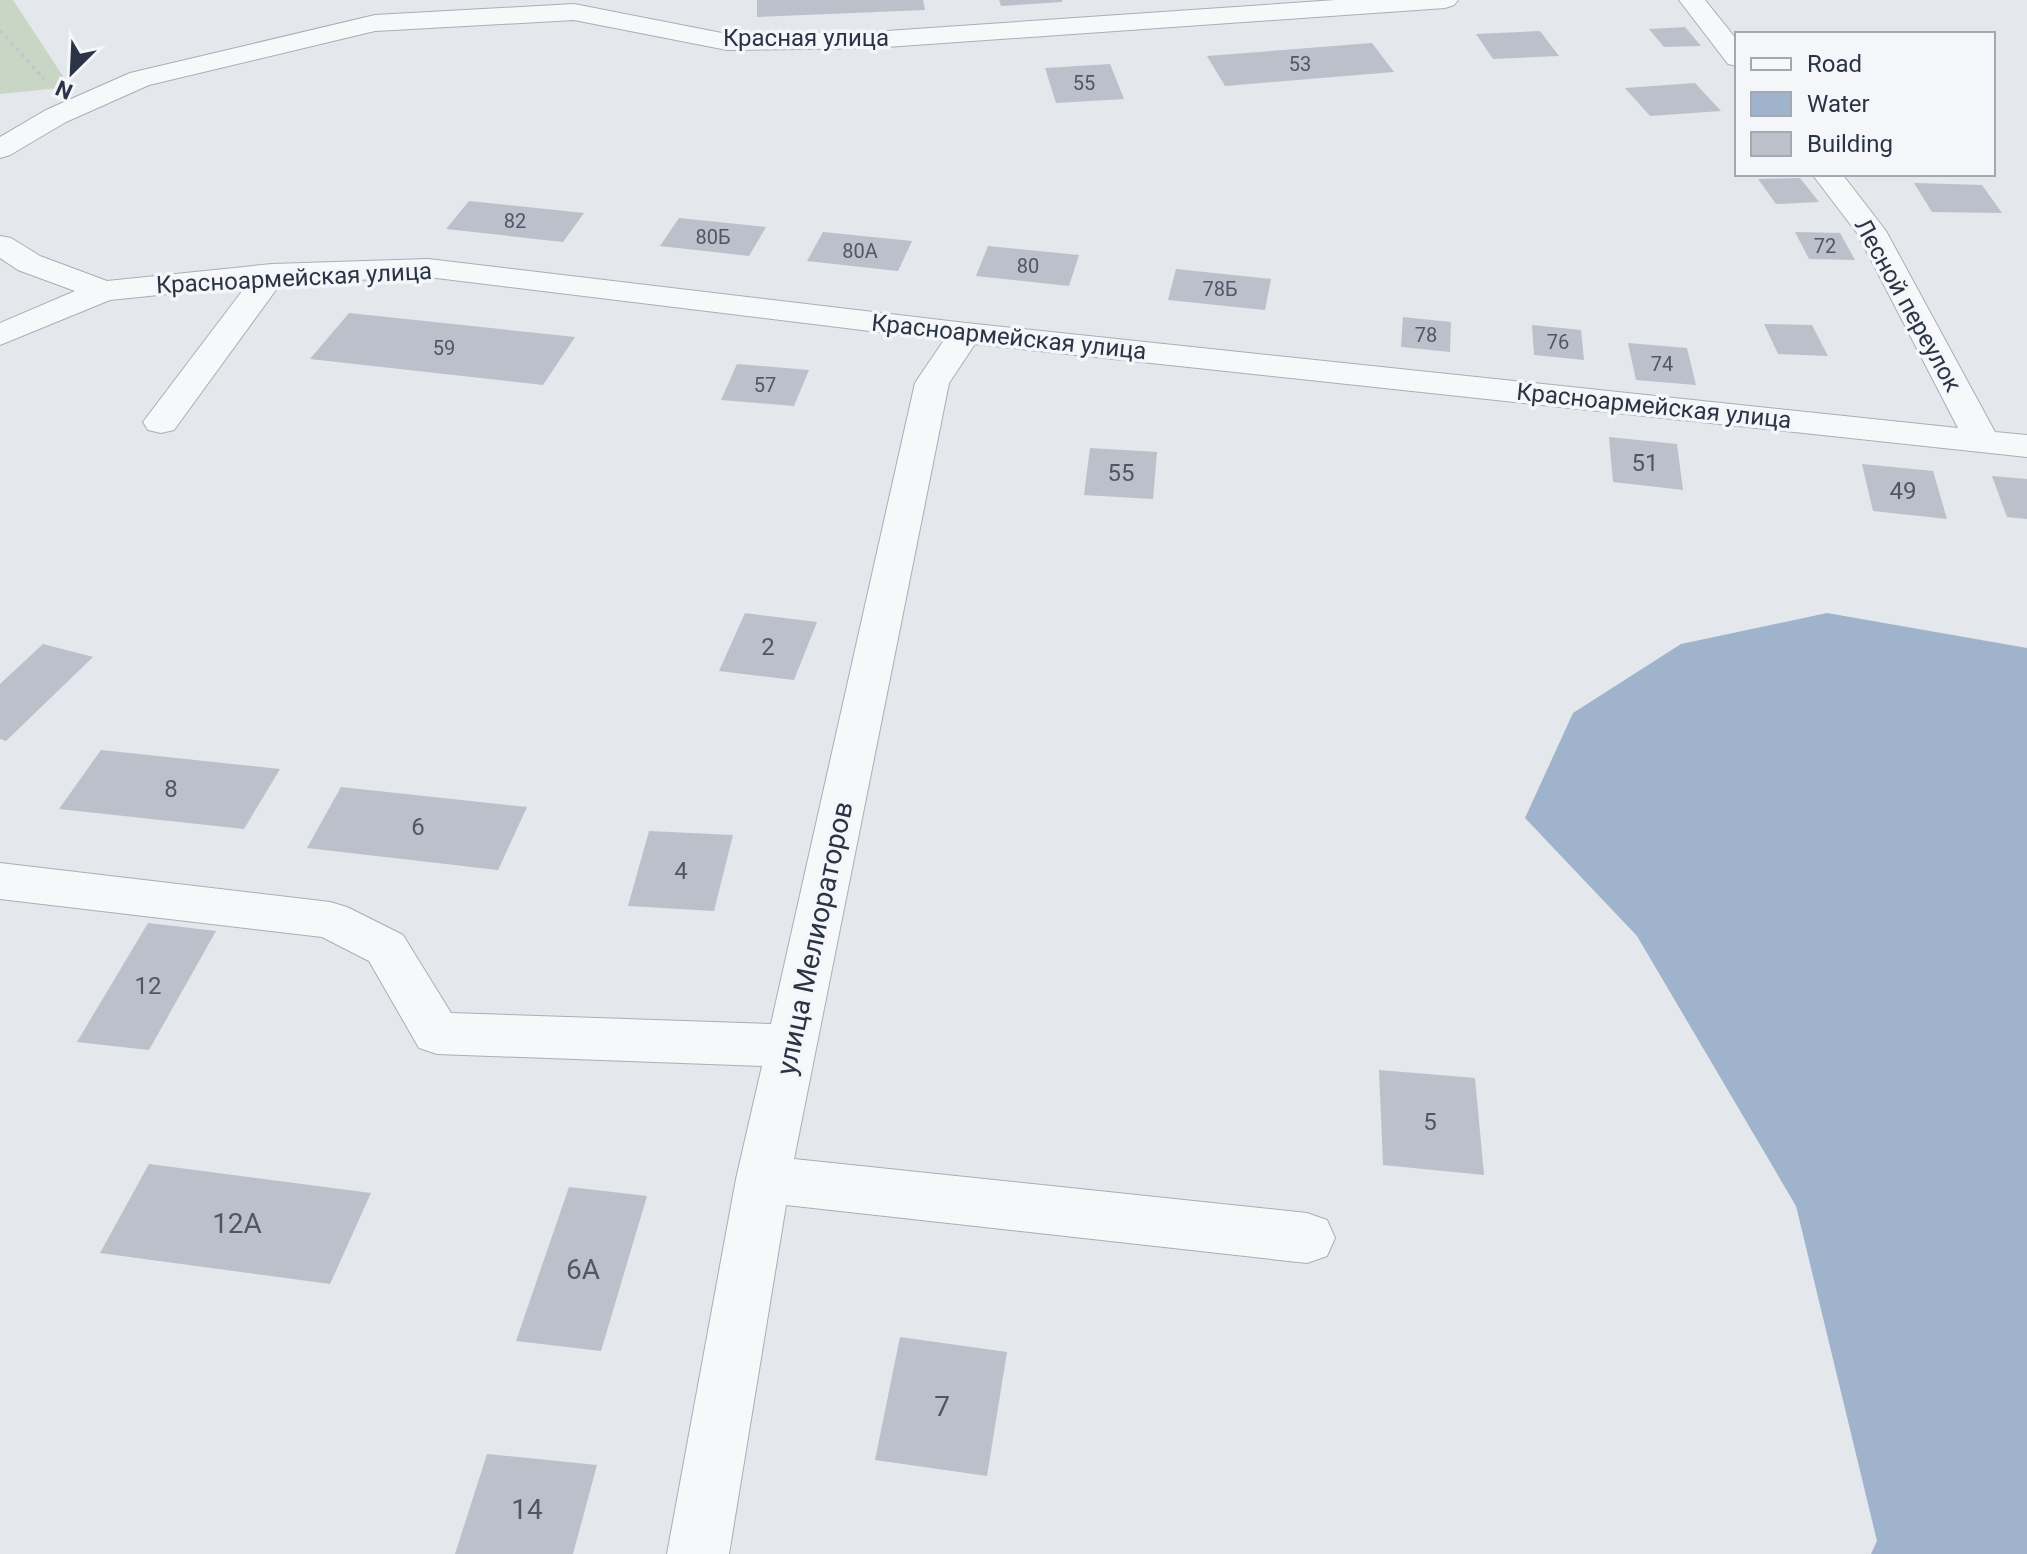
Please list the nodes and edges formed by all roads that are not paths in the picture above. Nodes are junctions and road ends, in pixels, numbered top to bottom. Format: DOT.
graph roads {
  1 [pos="1445,0"];
  2 [pos="1692,0"];
  3 [pos="376,11"];
  4 [pos="1735,55"];
  5 [pos="0,149"];
  6 [pos="1829,176"];
  7 [pos="0,245"];
  8 [pos="272,274"];
  9 [pos="104,291"];
  10 [pos="966,333"];
  11 [pos="0,335"];
  12 [pos="161,422"];
  13 [pos="1982,440"];
  14 [pos="2027,446"];
  15 [pos="0,881"];
  16 [pos="792,1046"];
  17 [pos="763,1179"];
  18 [pos="1307,1238"];
  19 [pos="698,1554"];
  1 -- 3 [label="street, Красная улица"];
  2 -- 4 [label="street"];
  3 -- 5 [label="street, Красная улица"];
  6 -- 13 [label="street, Лесной переулок"];
  7 -- 9 [label="street"];
  8 -- 9 [label="street, Красноармейская улица"];
  8 -- 10 [label="street, Красноармейская улица"];
  8 -- 12 [label="street"];
  9 -- 11 [label="street, Красноармейская улица"];
  10 -- 13 [label="street, Красноармейская улица"];
  10 -- 16 [label="street, улица Мелиораторов"];
  13 -- 14 [label="street, Красноармейская улица"];
  15 -- 16 [label="street"];
  16 -- 17 [label="street, улица Мелиораторов"];
  17 -- 18 [label="street"];
  17 -- 19 [label="street, улица Мелиораторов"];
}
